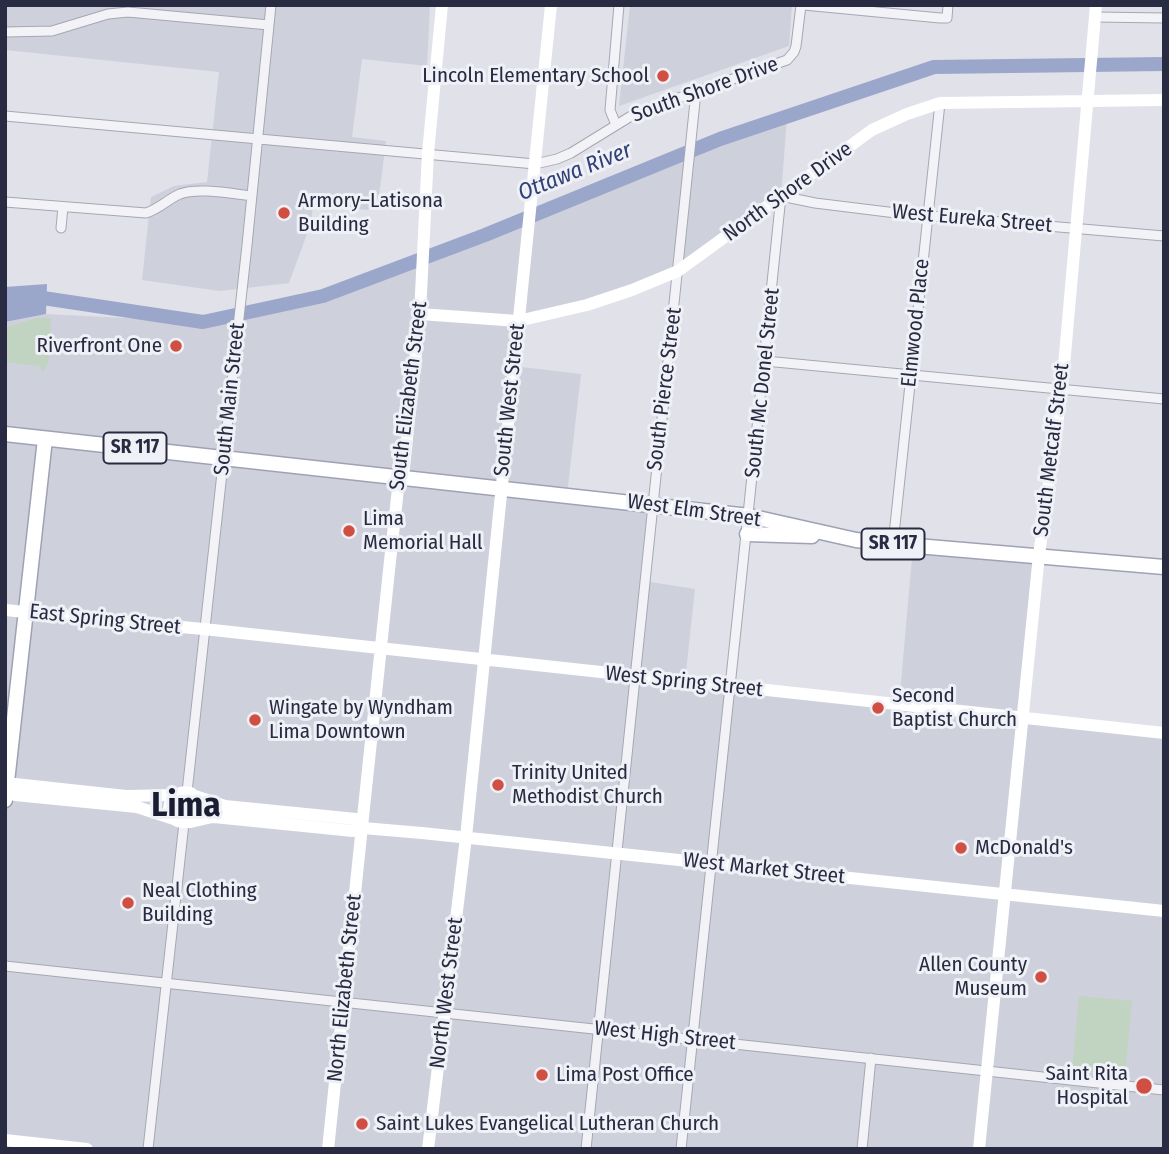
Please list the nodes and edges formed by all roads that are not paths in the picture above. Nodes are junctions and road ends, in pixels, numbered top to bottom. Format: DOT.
graph roads {
  1 [pos="271,5"];
  2 [pos="442,5"];
  3 [pos="551,5"];
  4 [pos="619,5"];
  5 [pos="803,5"];
  6 [pos="948,5"];
  7 [pos="1096,11"];
  8 [pos="1164,18"];
  9 [pos="269,25"];
  10 [pos="5,32"];
  11 [pos="695,92"];
  12 [pos="1164,100"];
  13 [pos="1088,102"];
  14 [pos="940,103"];
  15 [pos="5,116"];
  16 [pos="616,125"];
  17 [pos="259,138"];
  18 [pos="428,153"];
  19 [pos="535,164"];
  20 [pos="252,195"];
  21 [pos="781,196"];
  22 [pos="5,202"];
  23 [pos="63,207"];
  24 [pos="927,215"];
  25 [pos="61,228"];
  26 [pos="1075,228"];
  27 [pos="1164,236"];
  28 [pos="678,271"];
  29 [pos="420,314"];
  30 [pos="518,321"];
  31 [pos="765,361"];
  32 [pos="911,375"];
  33 [pos="1062,388"];
  34 [pos="1164,399"];
  35 [pos="5,434"];
  36 [pos="45,439"];
  37 [pos="224,458"];
  38 [pos="403,477"];
  39 [pos="501,487"];
  40 [pos="652,505"];
  41 [pos="749,516"];
  42 [pos="747,534"];
  43 [pos="830,534"];
  44 [pos="893,544"];
  45 [pos="1039,555"];
  46 [pos="1164,567"];
  47 [pos="5,610"];
  48 [pos="25,612"];
  49 [pos="205,629"];
  50 [pos="382,649"];
  51 [pos="483,660"];
  52 [pos="633,677"];
  53 [pos="728,686"];
  54 [pos="1023,719"];
  55 [pos="1164,733"];
  56 [pos="6,793"];
  57 [pos="186,794"];
  58 [pos="183,821"];
  59 [pos="363,828"];
  60 [pos="466,837"];
  61 [pos="615,853"];
  62 [pos="710,863"];
  63 [pos="1004,895"];
  64 [pos="1164,911"];
  65 [pos="5,966"];
  66 [pos="167,984"];
  67 [pos="344,1002"];
  68 [pos="444,1013"];
  69 [pos="598,1029"];
  70 [pos="692,1039"];
  71 [pos="871,1058"];
  72 [pos="988,1071"];
  73 [pos="1164,1090"];
  74 [pos="5,1140"];
  75 [pos="87,1149"];
  76 [pos="148,1149"];
  77 [pos="328,1149"];
  78 [pos="428,1149"];
  79 [pos="586,1149"];
  80 [pos="681,1149"];
  81 [pos="863,1149"];
  82 [pos="979,1149"];
  1 -- 9 [label="street, South Main Street"];
  2 -- 18 [label="street, South Elizabeth Street"];
  3 -- 19 [label="street, South West Street"];
  4 -- 16 [label="street"];
  5 -- 6 [label="street, South Shore Drive"];
  5 -- 11 [label="street, South Shore Drive"];
  7 -- 8 [label="street"];
  7 -- 13 [label="street, South Metcalf Street"];
  9 -- 10 [label="street"];
  9 -- 17 [label="street, South Main Street"];
  11 -- 16 [label="street, South Shore Drive"];
  11 -- 28 [label="street, South Pierce Street"];
  12 -- 13 [label="street, North Shore Drive"];
  13 -- 14 [label="street, North Shore Drive"];
  13 -- 26 [label="street, South Metcalf Street"];
  14 -- 21 [label="street, North Shore Drive"];
  14 -- 24 [label="street, Elmwood Place"];
  15 -- 17 [label="street"];
  16 -- 19 [label="street, South Shore Drive"];
  17 -- 18 [label="street"];
  17 -- 20 [label="street, South Main Street"];
  18 -- 19 [label="street"];
  18 -- 29 [label="street, South Elizabeth Street"];
  19 -- 30 [label="street, South West Street"];
  20 -- 23 [label="street"];
  20 -- 37 [label="street, South Main Street"];
  21 -- 24 [label="street, West Eureka Street"];
  21 -- 28 [label="street, North Shore Drive"];
  21 -- 31 [label="street, South Mc Donel Street"];
  22 -- 23 [label="street"];
  23 -- 25 [label="street"];
  24 -- 26 [label="street, West Eureka Street"];
  24 -- 32 [label="street, Elmwood Place"];
  26 -- 27 [label="street, West Eureka Street"];
  26 -- 33 [label="street, South Metcalf Street"];
  28 -- 30 [label="street, North Shore Drive"];
  28 -- 40 [label="street, South Pierce Street"];
  29 -- 30 [label="street, North Shore Drive"];
  29 -- 38 [label="street, South Elizabeth Street"];
  30 -- 39 [label="street, South West Street"];
  31 -- 32 [label="street"];
  31 -- 41 [label="street, South Mc Donel Street"];
  32 -- 33 [label="street"];
  32 -- 44 [label="street, Elmwood Place"];
  33 -- 34 [label="street"];
  33 -- 45 [label="street, South Metcalf Street"];
  35 -- 36 [label="main road"];
  36 -- 37 [label="main road, SR 117"];
  36 -- 48 [label="main road"];
  37 -- 38 [label="main road, West Elm Street / SR 117"];
  37 -- 49 [label="street, South Main Street"];
  38 -- 39 [label="main road, West Elm Street / SR 117"];
  38 -- 50 [label="street, South Elizabeth Street"];
  39 -- 40 [label="main road, West Elm Street / SR 117"];
  39 -- 51 [label="street, South West Street"];
  40 -- 41 [label="main road, West Elm Street / SR 117"];
  40 -- 52 [label="street, South Pierce Street"];
  41 -- 42 [label="street, South Mc Donel Street"];
  41 -- 43 [label="main road, West Elm Street / SR 117"];
  42 -- 43 [label="main road"];
  42 -- 53 [label="street, South Mc Donel Street"];
  43 -- 44 [label="main road, West Elm Street / SR 117"];
  44 -- 45 [label="main road, West Elm Street / SR 117"];
  45 -- 46 [label="main road, West Elm Street / SR 117"];
  45 -- 54 [label="street, South Metcalf Street"];
  47 -- 48 [label="street, East Spring Street"];
  48 -- 49 [label="street, East Spring Street"];
  48 -- 56 [label="main road"];
  49 -- 50 [label="street, West Spring Street"];
  49 -- 57 [label="street, South Main Street"];
  50 -- 51 [label="street, West Spring Street"];
  50 -- 59 [label="street, South Elizabeth Street"];
  51 -- 52 [label="street, West Spring Street"];
  51 -- 60 [label="street, South West Street"];
  52 -- 53 [label="street, West Spring Street"];
  52 -- 61 [label="street, South Pierce Street"];
  53 -- 54 [label="street, West Spring Street"];
  53 -- 62 [label="street, South Mc Donel Street"];
  54 -- 55 [label="street, West Spring Street"];
  54 -- 63 [label="street, South Metcalf Street"];
  56 -- 57 [label="street, West Market Street"];
  56 -- 58 [label="street"];
  57 -- 58 [label="street"];
  57 -- 58 [label="street"];
  57 -- 59 [label="street, West Market Street"];
  58 -- 59 [label="street, West Market Street"];
  58 -- 66 [label="street"];
  59 -- 60 [label="street, West Market Street"];
  59 -- 67 [label="street, North Elizabeth Street"];
  60 -- 61 [label="street, West Market Street"];
  60 -- 68 [label="street, North West Street"];
  61 -- 62 [label="street, West Market Street"];
  61 -- 69 [label="street, South Pierce Street"];
  62 -- 63 [label="street, West Market Street"];
  62 -- 70 [label="street, South Mc Donel Street"];
  63 -- 64 [label="street, West Market Street"];
  63 -- 72 [label="street, South Metcalf Street"];
  65 -- 66 [label="street, West High Street"];
  66 -- 67 [label="street, West High Street"];
  66 -- 76 [label="street"];
  67 -- 68 [label="street, West High Street"];
  67 -- 77 [label="street, North Elizabeth Street"];
  68 -- 69 [label="street, West High Street"];
  68 -- 78 [label="street, North West Street"];
  69 -- 70 [label="street, West High Street"];
  69 -- 79 [label="street, South Pierce Street"];
  70 -- 71 [label="street, West High Street"];
  70 -- 80 [label="street, South Mc Donel Street"];
  71 -- 72 [label="street, West High Street"];
  71 -- 81 [label="street"];
  72 -- 73 [label="street, West High Street"];
  72 -- 82 [label="street, South Metcalf Street"];
  74 -- 75 [label="street"];
}
